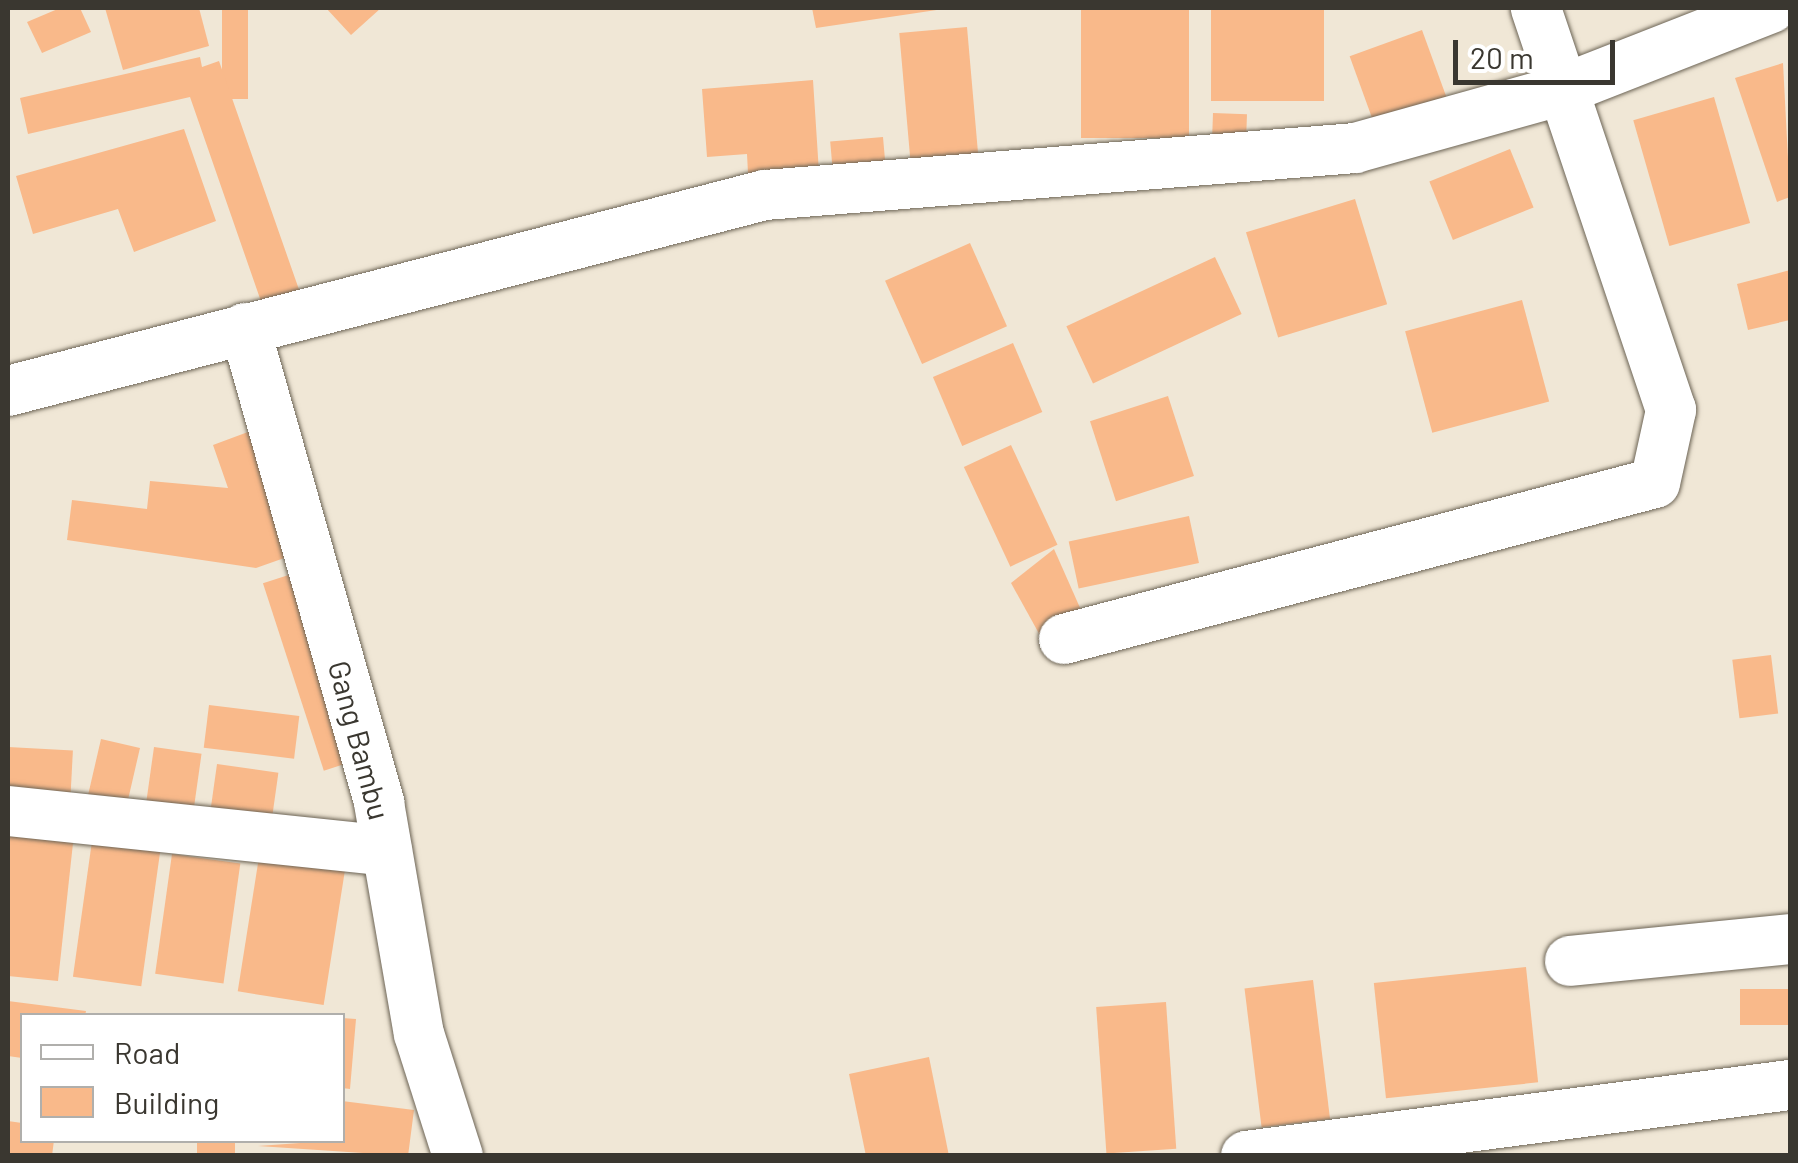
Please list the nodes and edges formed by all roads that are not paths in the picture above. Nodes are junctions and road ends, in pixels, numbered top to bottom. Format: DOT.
graph roads {
  1 [pos="1536,8"];
  2 [pos="1771,8"];
  3 [pos="1559,91"];
  4 [pos="245,328"];
  5 [pos="8,391"];
  6 [pos="1064,639"];
  7 [pos="8,811"];
  8 [pos="388,851"];
  9 [pos="1790,939"];
  10 [pos="1570,961"];
  11 [pos="1790,1085"];
  12 [pos="458,1156"];
  13 [pos="1246,1156"];
  1 -- 3 [label="street"];
  2 -- 3 [label="street"];
  3 -- 4 [label="street"];
  3 -- 6 [label="street"];
  4 -- 5 [label="street"];
  4 -- 8 [label="street, Gang Bambu"];
  7 -- 8 [label="street"];
  8 -- 12 [label="street, Gang Bambu"];
  9 -- 10 [label="street"];
  11 -- 13 [label="street"];
}
